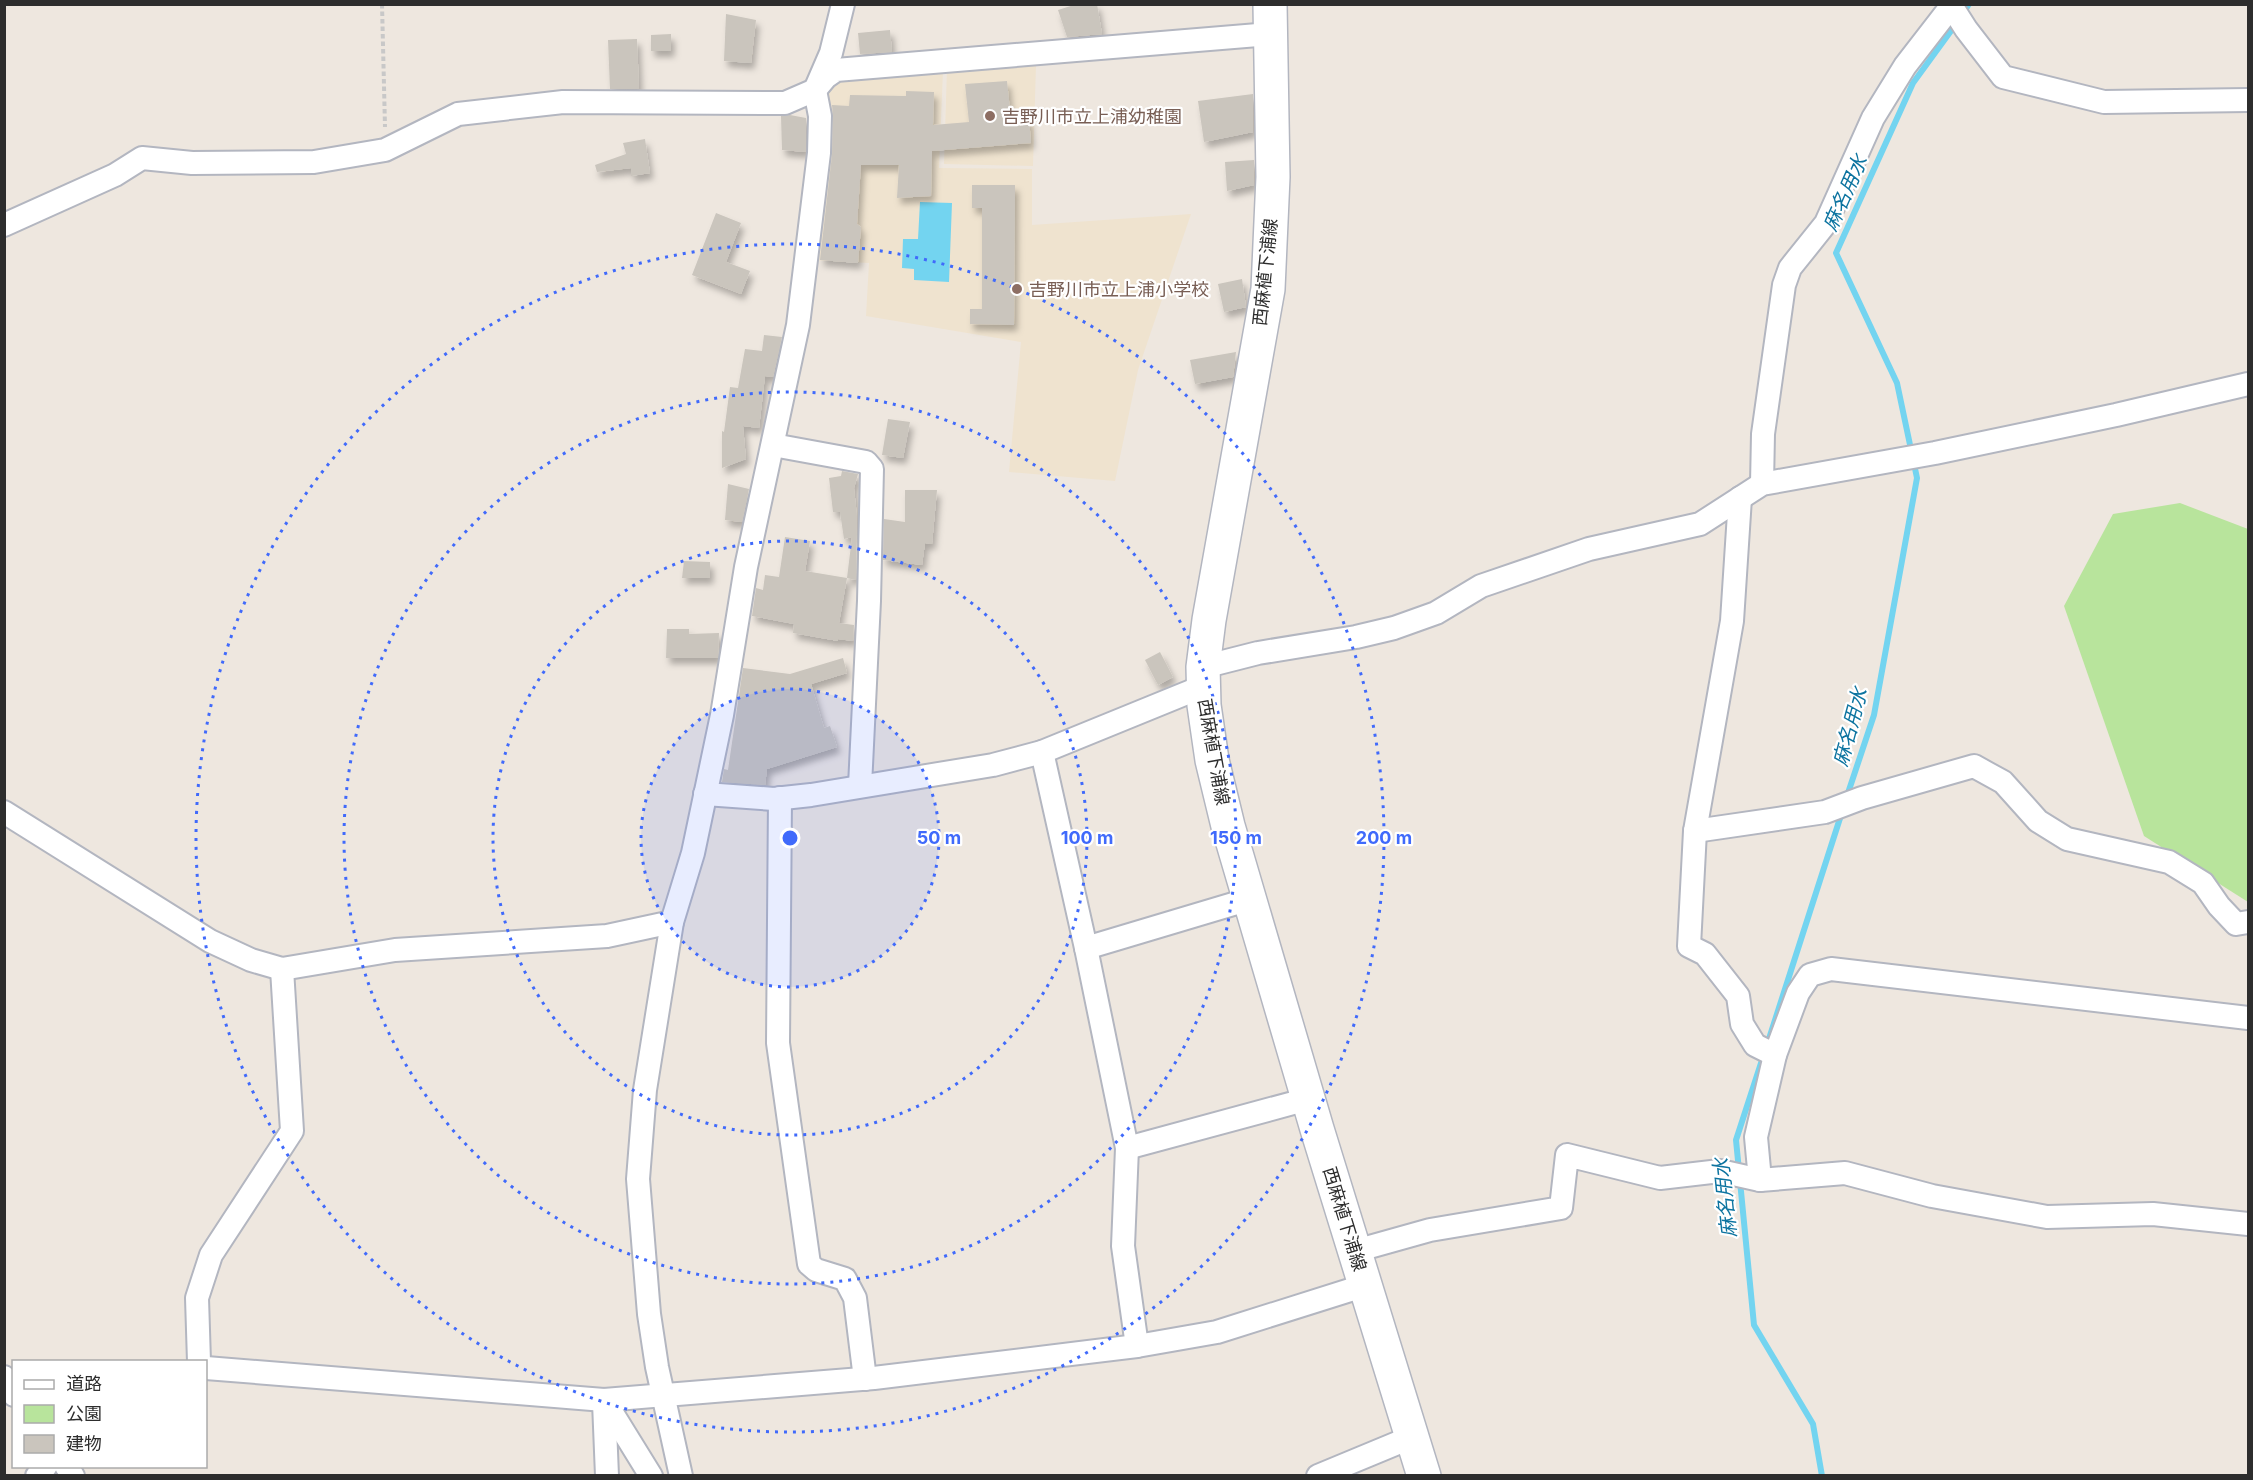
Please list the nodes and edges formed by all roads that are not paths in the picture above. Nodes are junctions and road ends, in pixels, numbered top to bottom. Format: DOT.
graph roads {
  1 [pos="843,4"];
  2 [pos="1953,6"];
  3 [pos="1270,19"];
  4 [pos="815,90"];
  5 [pos="2248,100"];
  6 [pos="4,225"];
  7 [pos="2248,384"];
  8 [pos="773,445"];
  9 [pos="1762,484"];
  10 [pos="1740,498"];
  11 [pos="1203,676"];
  12 [pos="1042,752"];
  13 [pos="860,786"];
  14 [pos="705,794"];
  15 [pos="780,798"];
  16 [pos="4,812"];
  17 [pos="1695,831"];
  18 [pos="1250,899"];
  19 [pos="672,922"];
  20 [pos="2248,922"];
  21 [pos="1086,948"];
  22 [pos="282,969"];
  23 [pos="2248,1018"];
  24 [pos="1765,1050"];
  25 [pos="1308,1099"];
  26 [pos="1127,1148"];
  27 [pos="1760,1180"];
  28 [pos="2248,1224"];
  29 [pos="1355,1251"];
  30 [pos="1366,1285"];
  31 [pos="1137,1346"];
  32 [pos="199,1360"];
  33 [pos="207,1368"];
  34 [pos="4,1377"];
  35 [pos="865,1379"];
  36 [pos="12,1391"];
  37 [pos="663,1395"];
  38 [pos="604,1400"];
  39 [pos="1412,1437"];
  40 [pos="608,1476"];
  41 [pos="651,1476"];
  42 [pos="681,1476"];
  43 [pos="1318,1476"];
  44 [pos="1424,1476"];
  1 -- 4 [label="street"];
  2 -- 5 [label="street"];
  2 -- 9 [label="street"];
  3 -- 4 [label="street"];
  3 -- 11 [label="main road, 西麻植下浦線"];
  4 -- 6 [label="street"];
  4 -- 8 [label="street"];
  7 -- 9 [label="street"];
  8 -- 13 [label="street"];
  8 -- 14 [label="street"];
  9 -- 10 [label="street"];
  10 -- 11 [label="street"];
  10 -- 17 [label="street"];
  11 -- 12 [label="street"];
  11 -- 18 [label="main road, 西麻植下浦線"];
  12 -- 13 [label="street"];
  12 -- 21 [label="street"];
  13 -- 15 [label="street"];
  14 -- 15 [label="street"];
  14 -- 19 [label="street"];
  15 -- 35 [label="street"];
  16 -- 22 [label="street"];
  17 -- 20 [label="street"];
  17 -- 24 [label="street"];
  18 -- 21 [label="street"];
  18 -- 25 [label="main road, 西麻植下浦線"];
  19 -- 22 [label="street"];
  19 -- 37 [label="street"];
  21 -- 26 [label="street"];
  22 -- 32 [label="street"];
  23 -- 24 [label="street"];
  24 -- 27 [label="street"];
  25 -- 26 [label="street"];
  25 -- 29 [label="main road, 西麻植下浦線"];
  26 -- 31 [label="street"];
  27 -- 28 [label="street"];
  27 -- 29 [label="street"];
  29 -- 30 [label="main road, 西麻植下浦線"];
  30 -- 31 [label="street"];
  30 -- 39 [label="main road, 西麻植下浦線"];
  31 -- 35 [label="street"];
  33 -- 38 [label="street"];
  34 -- 36 [label="street"];
  35 -- 37 [label="street"];
  37 -- 38 [label="street"];
  37 -- 42 [label="street"];
  38 -- 40 [label="street"];
  38 -- 41 [label="street"];
  39 -- 43 [label="street"];
  39 -- 44 [label="main road, 西麻植下浦線"];
}
